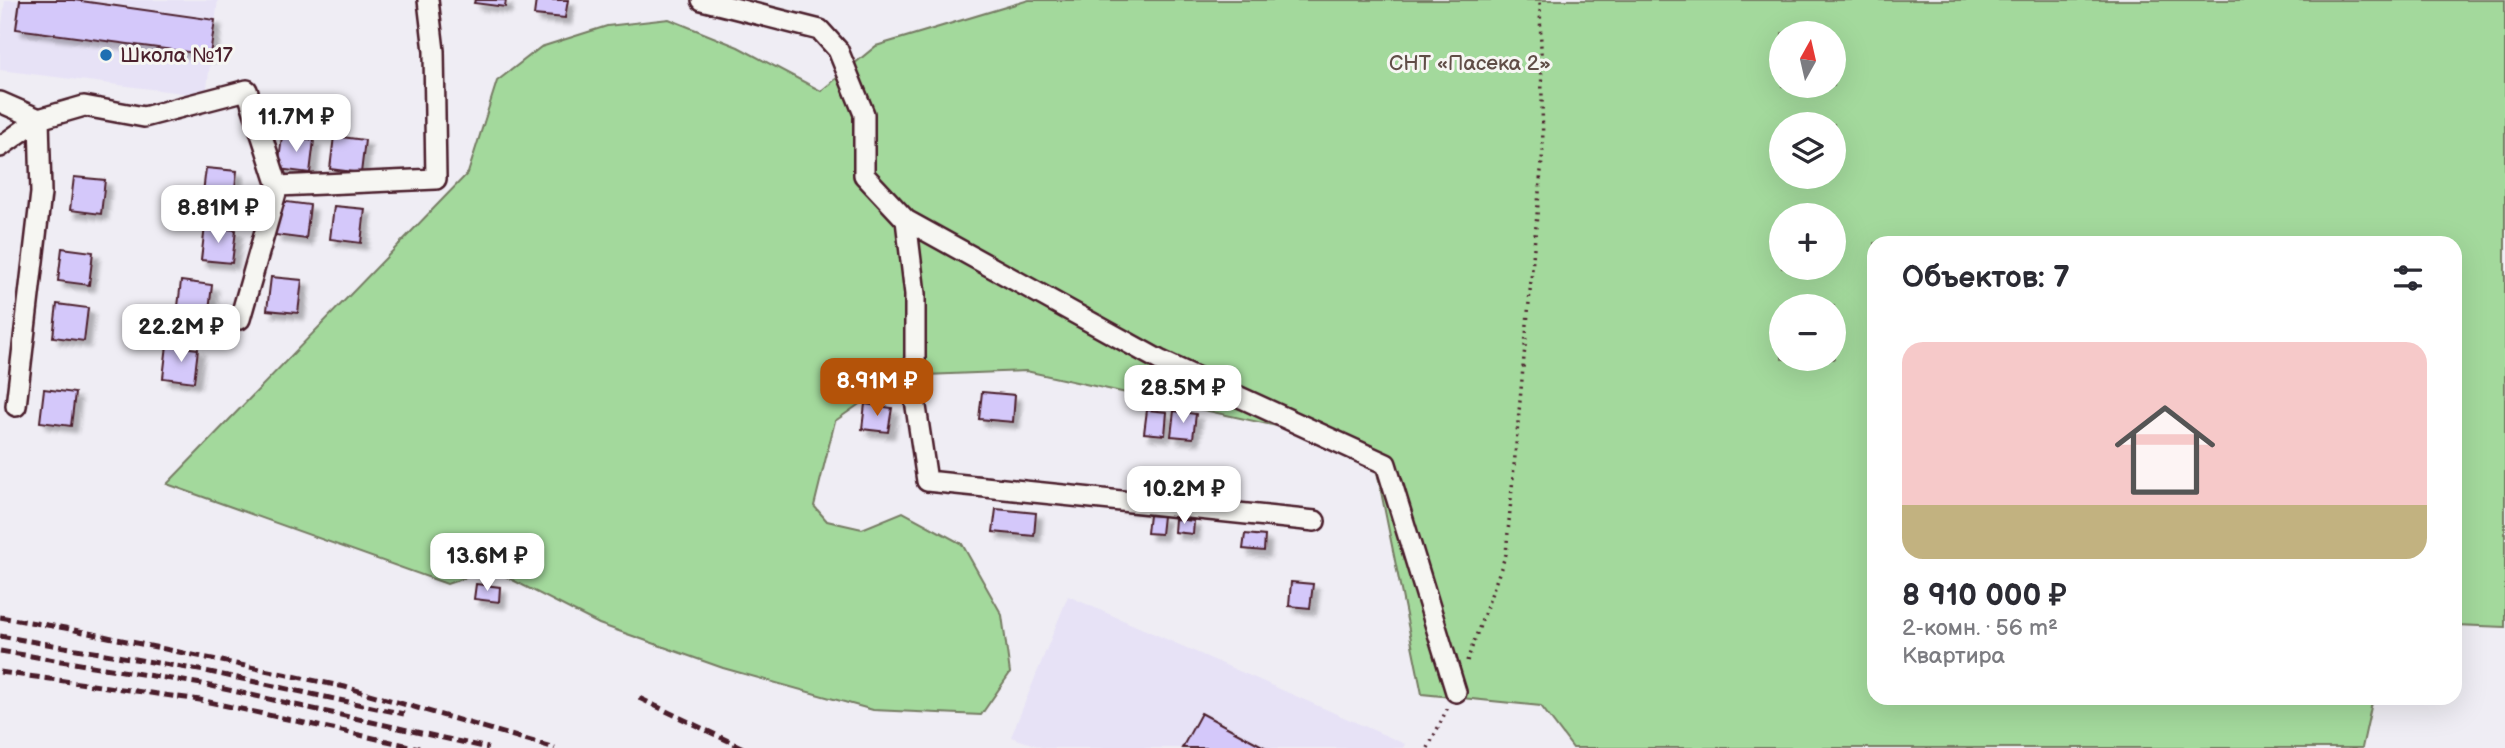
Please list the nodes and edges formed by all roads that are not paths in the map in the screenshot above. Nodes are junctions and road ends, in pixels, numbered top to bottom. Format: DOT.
graph roads {
  1 [pos="428,0"];
  2 [pos="702,0"];
  3 [pos="0,102"];
  4 [pos="39,119"];
  5 [pos="0,147"];
  6 [pos="278,186"];
  7 [pos="906,220"];
  8 [pos="240,319"];
  9 [pos="16,406"];
  10 [pos="1315,521"];
  11 [pos="1456,692"];
  1 -- 6 [label="street"];
  2 -- 7 [label="street"];
  3 -- 4 [label="street"];
  4 -- 5 [label="street"];
  4 -- 6 [label="street"];
  4 -- 9 [label="street"];
  6 -- 8 [label="street"];
  7 -- 10 [label="street"];
  7 -- 11 [label="street"];
}
